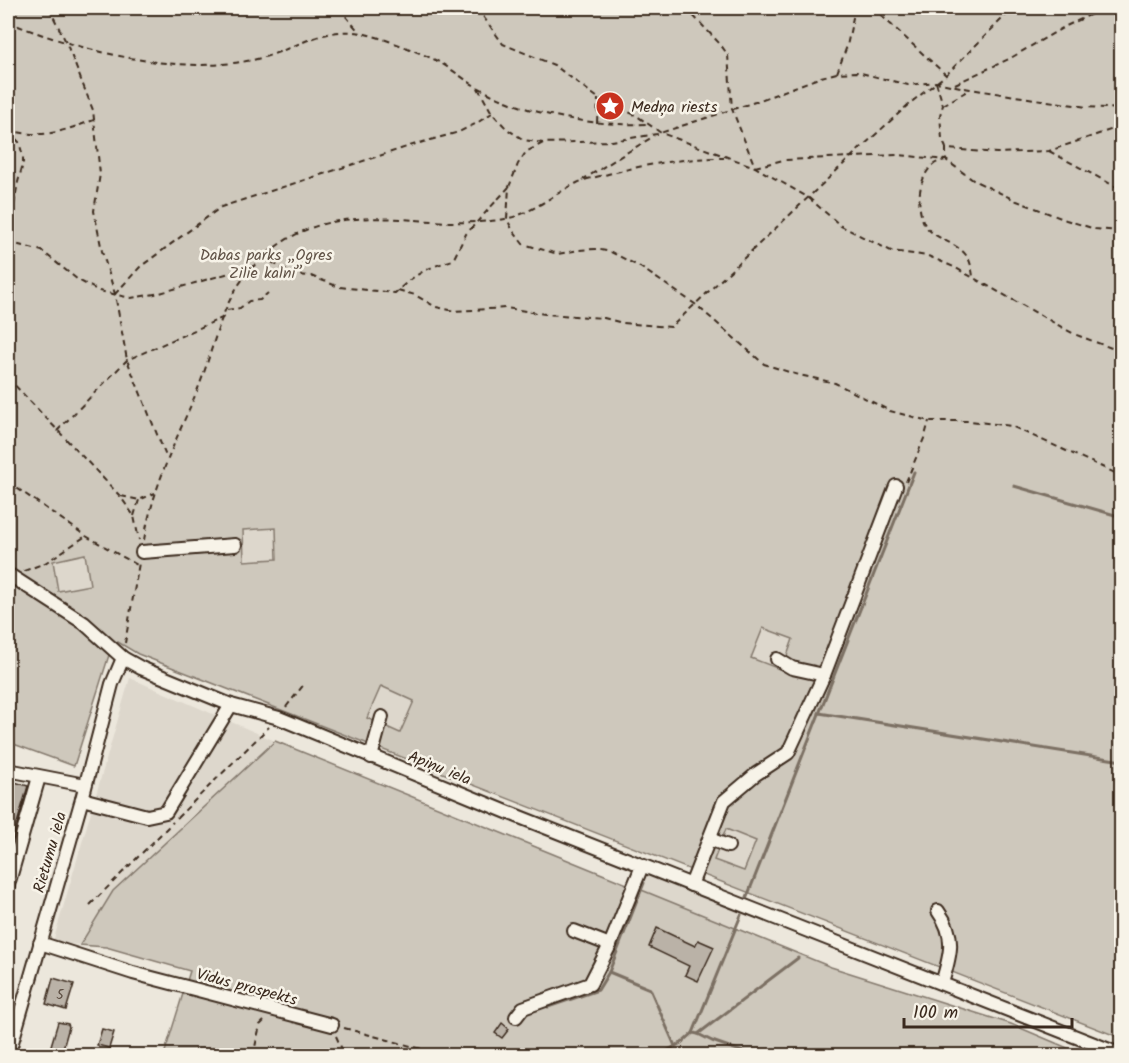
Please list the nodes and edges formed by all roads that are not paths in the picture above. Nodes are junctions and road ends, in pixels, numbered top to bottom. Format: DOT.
graph roads {
  1 [pos="894,491"];
  2 [pos="236,545"];
  3 [pos="142,552"];
  4 [pos="9,575"];
  5 [pos="123,658"];
  6 [pos="777,659"];
  7 [pos="824,675"];
  8 [pos="231,705"];
  9 [pos="382,717"];
  10 [pos="371,757"];
  11 [pos="8,770"];
  12 [pos="39,777"];
  13 [pos="85,785"];
  14 [pos="82,799"];
  15 [pos="709,839"];
  16 [pos="728,846"];
  17 [pos="642,866"];
  18 [pos="8,885"];
  19 [pos="691,885"];
  20 [pos="938,911"];
  21 [pos="574,931"];
  22 [pos="40,943"];
  23 [pos="610,945"];
  24 [pos="942,983"];
  25 [pos="516,1017"];
  26 [pos="332,1025"];
  27 [pos="1122,1055"];
  28 [pos="8,1056"];
  1 -- 7 [label="street"];
  2 -- 3 [label="street"];
  4 -- 5 [label="street, Apiņu iela"];
  5 -- 8 [label="street, Apiņu iela"];
  5 -- 13 [label="street, Rietumu iela"];
  6 -- 7 [label="street"];
  7 -- 15 [label="street"];
  8 -- 10 [label="street, Apiņu iela"];
  8 -- 14 [label="street"];
  9 -- 10 [label="street"];
  10 -- 17 [label="street, Apiņu iela"];
  11 -- 12 [label="street"];
  12 -- 13 [label="street"];
  12 -- 18 [label="street"];
  13 -- 14 [label="street, Rietumu iela"];
  14 -- 22 [label="street, Rietumu iela"];
  15 -- 16 [label="street"];
  15 -- 19 [label="street"];
  17 -- 19 [label="street, Apiņu iela"];
  17 -- 23 [label="street"];
  19 -- 24 [label="street, Apiņu iela"];
  20 -- 24 [label="street"];
  21 -- 23 [label="street"];
  22 -- 26 [label="street, Vidus prospekts"];
  22 -- 28 [label="street, Rietumu iela"];
  23 -- 25 [label="street"];
  24 -- 27 [label="street, Apiņu iela"];
}
